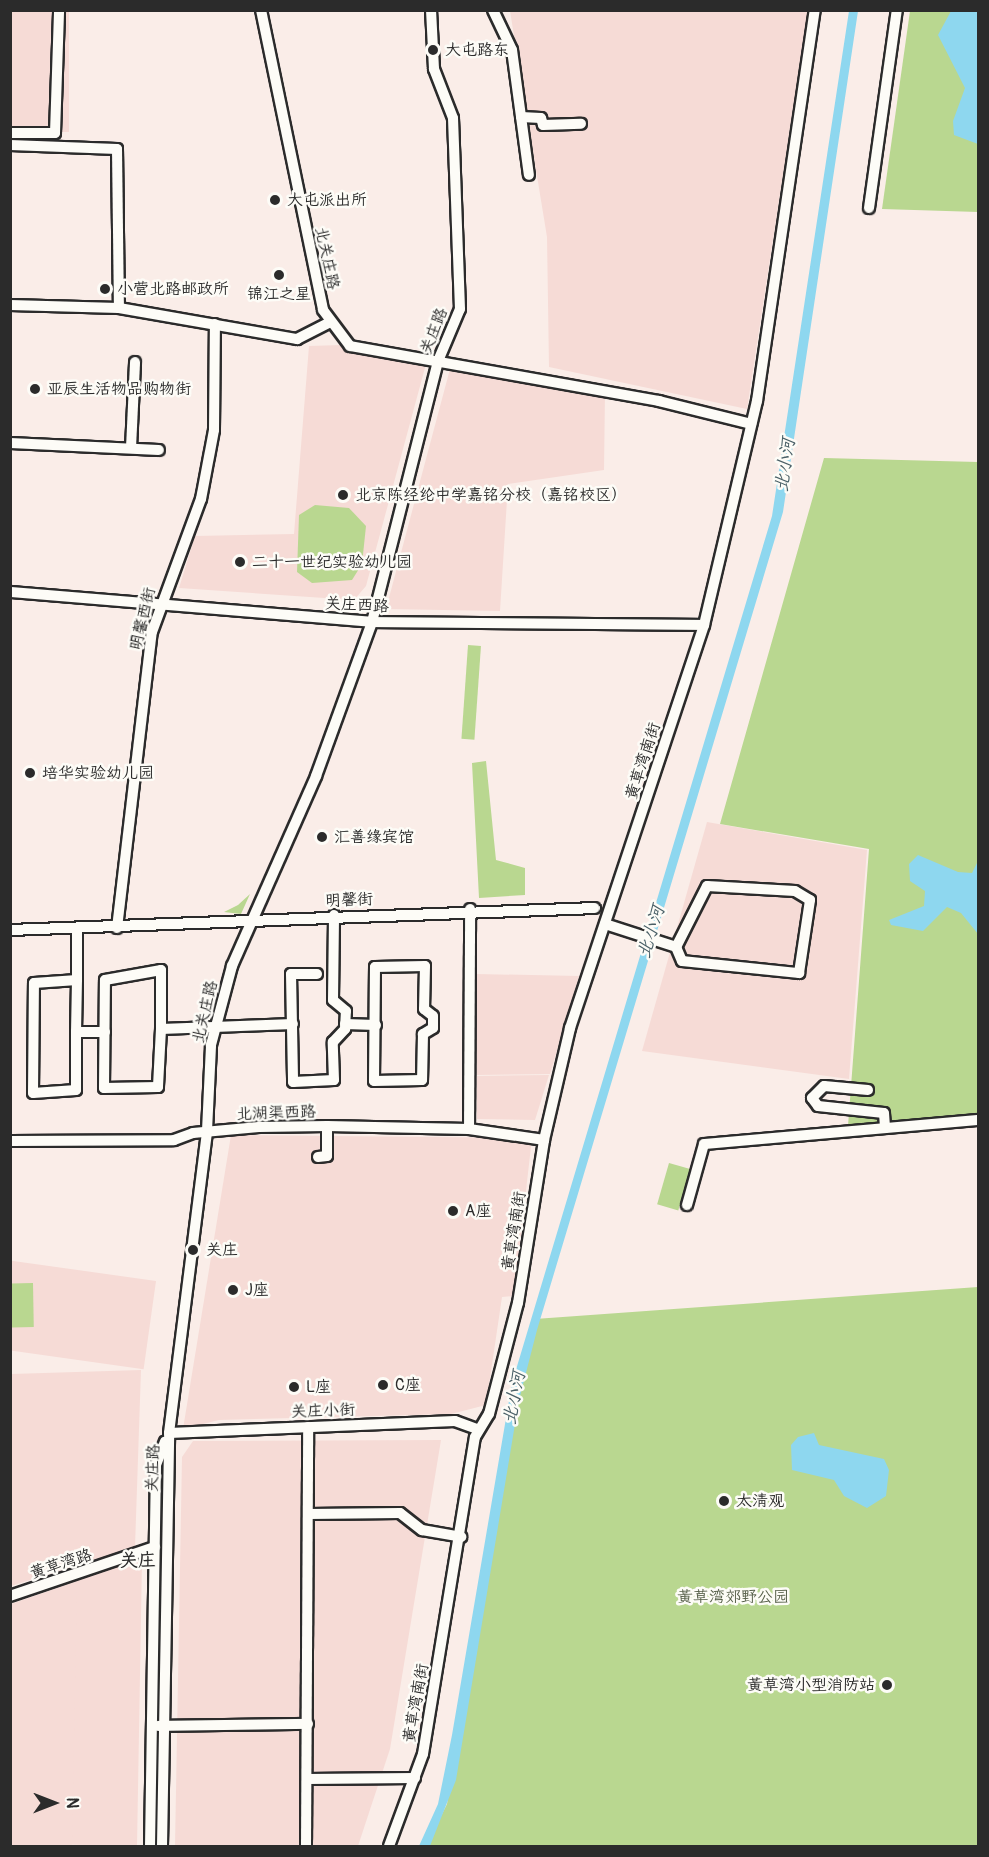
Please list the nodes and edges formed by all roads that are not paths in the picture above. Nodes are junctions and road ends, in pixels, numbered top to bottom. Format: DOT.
graph roads {
  1 [pos="59,10"];
  2 [pos="261,10"];
  3 [pos="431,10"];
  4 [pos="493,10"];
  5 [pos="815,10"];
  6 [pos="897,10"];
  7 [pos="521,117"];
  8 [pos="581,124"];
  9 [pos="10,133"];
  10 [pos="10,144"];
  11 [pos="529,175"];
  12 [pos="869,208"];
  13 [pos="10,305"];
  14 [pos="119,308"];
  15 [pos="331,322"];
  16 [pos="215,324"];
  17 [pos="438,361"];
  18 [pos="135,362"];
  19 [pos="751,424"];
  20 [pos="10,443"];
  21 [pos="131,448"];
  22 [pos="159,450"];
  23 [pos="10,592"];
  24 [pos="158,605"];
  25 [pos="372,622"];
  26 [pos="704,625"];
  27 [pos="595,908"];
  28 [pos="470,909"];
  29 [pos="334,915"];
  30 [pos="253,919"];
  31 [pos="605,924"];
  32 [pos="117,928"];
  33 [pos="77,929"];
  34 [pos="10,930"];
  35 [pos="676,947"];
  36 [pos="317,974"];
  37 [pos="77,980"];
  38 [pos="293,1024"];
  39 [pos="345,1024"];
  40 [pos="217,1025"];
  41 [pos="376,1025"];
  42 [pos="161,1029"];
  43 [pos="76,1032"];
  44 [pos="105,1032"];
  45 [pos="868,1090"];
  46 [pos="978,1120"];
  47 [pos="327,1126"];
  48 [pos="885,1128"];
  49 [pos="469,1129"];
  50 [pos="207,1131"];
  51 [pos="544,1140"];
  52 [pos="10,1141"];
  53 [pos="318,1157"];
  54 [pos="687,1204"];
  55 [pos="308,1427"];
  56 [pos="477,1429"];
  57 [pos="169,1433"];
  58 [pos="309,1514"];
  59 [pos="461,1537"];
  60 [pos="155,1547"];
  61 [pos="10,1596"];
  62 [pos="308,1725"];
  63 [pos="158,1726"];
  64 [pos="415,1778"];
  65 [pos="307,1779"];
  66 [pos="150,1846"];
  67 [pos="162,1846"];
  68 [pos="306,1846"];
  69 [pos="389,1846"];
  1 -- 9 [label="street"];
  2 -- 15 [label="street, 北关庄路"];
  3 -- 17 [label="street, 关庄路"];
  4 -- 7 [label="street"];
  5 -- 19 [label="street, 黄草湾南街"];
  6 -- 12 [label="street"];
  7 -- 8 [label="street"];
  7 -- 11 [label="street"];
  10 -- 14 [label="street"];
  13 -- 14 [label="street"];
  14 -- 16 [label="street"];
  15 -- 16 [label="street"];
  15 -- 17 [label="street, 北关庄路"];
  16 -- 24 [label="street, 明馨西街"];
  17 -- 19 [label="street, 北关庄路"];
  17 -- 25 [label="street, 关庄路"];
  18 -- 21 [label="street"];
  19 -- 26 [label="street, 黄草湾南街"];
  20 -- 21 [label="street"];
  21 -- 22 [label="street"];
  23 -- 24 [label="street, 关庄西路"];
  24 -- 25 [label="street, 关庄西路"];
  24 -- 32 [label="street, 明馨西街"];
  25 -- 26 [label="street, 关庄西路"];
  25 -- 30 [label="street, 北关庄路"];
  26 -- 31 [label="street, 黄草湾南街"];
  27 -- 28 [label="street, 明馨街"];
  28 -- 29 [label="street, 明馨街"];
  28 -- 49 [label="street"];
  29 -- 30 [label="street, 明馨街"];
  29 -- 39 [label="street"];
  30 -- 32 [label="street, 明馨街"];
  30 -- 40 [label="street, 北关庄路"];
  31 -- 35 [label="street"];
  31 -- 51 [label="street, 黄草湾南街"];
  32 -- 33 [label="street, 明馨街"];
  33 -- 34 [label="street, 明馨街"];
  33 -- 37 [label="street"];
  35 -- 35 [label="street"];
  36 -- 38 [label="street"];
  37 -- 43 [label="street"];
  37 -- 43 [label="street"];
  38 -- 39 [label="street"];
  38 -- 40 [label="street"];
  39 -- 41 [label="street"];
  40 -- 42 [label="street"];
  40 -- 50 [label="street, 北关庄路"];
  41 -- 41 [label="street"];
  42 -- 44 [label="street"];
  42 -- 44 [label="street"];
  43 -- 44 [label="street"];
  45 -- 48 [label="street"];
  46 -- 48 [label="street"];
  47 -- 49 [label="street, 北湖渠西路"];
  47 -- 50 [label="street, 北湖渠西路"];
  47 -- 53 [label="street"];
  48 -- 54 [label="street"];
  49 -- 51 [label="street, 北湖渠西路"];
  50 -- 52 [label="street, 北湖渠西路"];
  50 -- 57 [label="street, 北关庄路"];
  51 -- 56 [label="street, 黄草湾南街"];
  55 -- 56 [label="street, 关庄小街"];
  55 -- 57 [label="street, 关庄小街"];
  55 -- 58 [label="street"];
  56 -- 59 [label="street, 黄草湾南街"];
  57 -- 60 [label="street, 关庄路"];
  57 -- 63 [label="street, 关庄路"];
  58 -- 59 [label="street"];
  58 -- 62 [label="street"];
  59 -- 64 [label="street, 黄草湾南街"];
  60 -- 61 [label="street, 黄草湾路"];
  60 -- 63 [label="street, 关庄路"];
  62 -- 63 [label="street"];
  62 -- 65 [label="street"];
  63 -- 66 [label="street, 关庄路"];
  63 -- 67 [label="street, 关庄路"];
  64 -- 65 [label="street"];
  64 -- 69 [label="street, 黄草湾南街"];
  65 -- 68 [label="street"];
}
